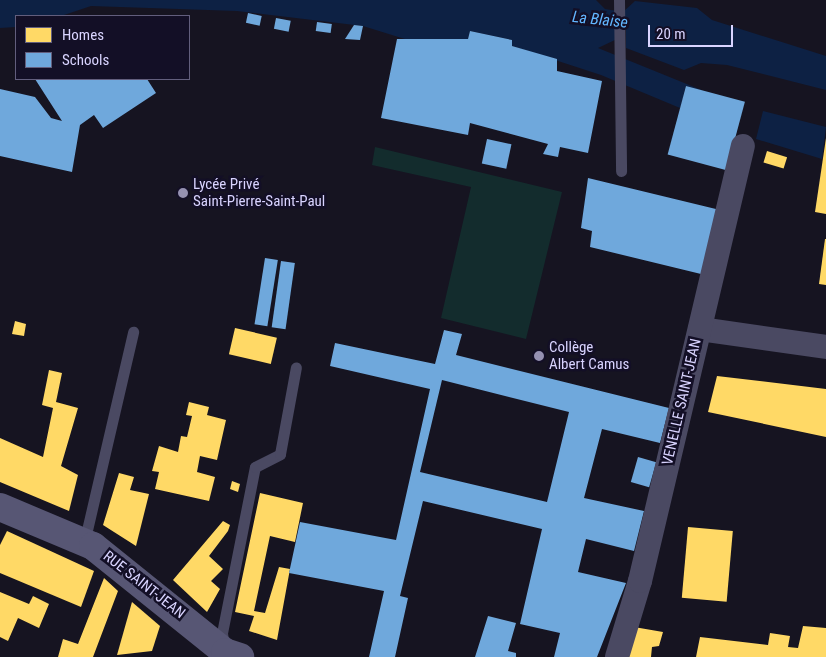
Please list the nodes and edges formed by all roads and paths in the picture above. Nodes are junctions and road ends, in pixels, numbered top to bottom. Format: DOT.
graph roads {
  1 [pos="619,0"];
  2 [pos="743,146"];
  3 [pos="621,170"];
  4 [pos="700,329"];
  5 [pos="133,332"];
  6 [pos="826,347"];
  7 [pos="296,367"];
  8 [pos="0,508"];
  9 [pos="84,543"];
  10 [pos="223,655"];
  11 [pos="617,657"];
  1 -- 3 [label="lane"];
  2 -- 4 [label="street, VENELLE SAINT-JEAN"];
  4 -- 6 [label="street"];
  4 -- 11 [label="street, VENELLE SAINT-JEAN"];
  5 -- 9 [label="lane"];
  7 -- 10 [label="lane"];
  8 -- 9 [label="main road, RUE SAINT-JEAN"];
  9 -- 10 [label="main road, RUE SAINT-JEAN"];
}
